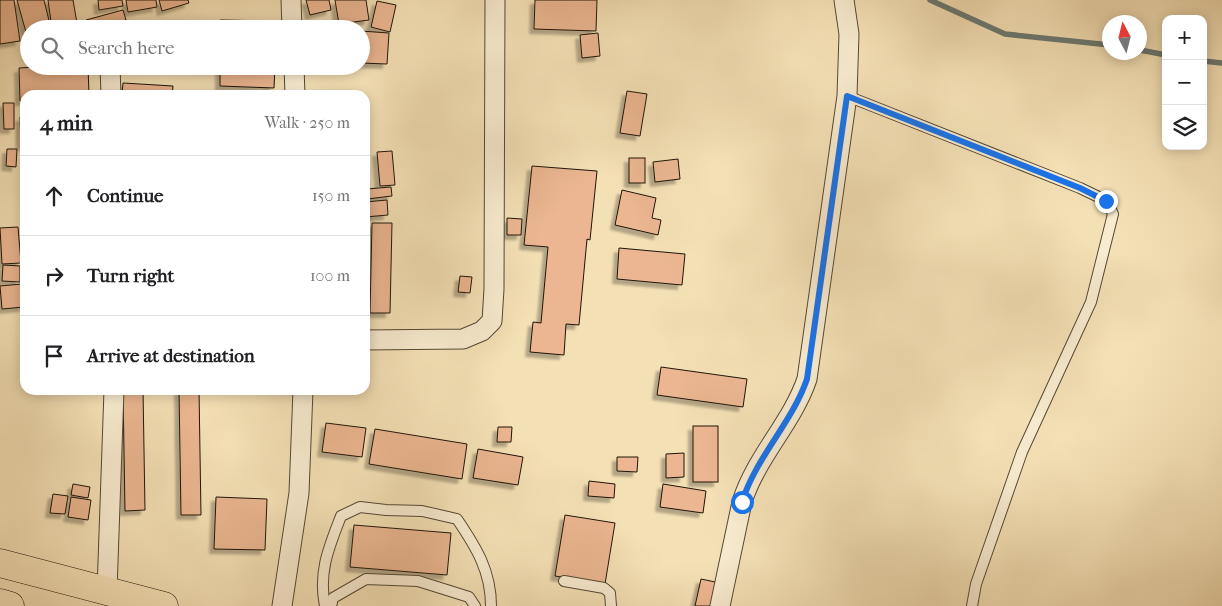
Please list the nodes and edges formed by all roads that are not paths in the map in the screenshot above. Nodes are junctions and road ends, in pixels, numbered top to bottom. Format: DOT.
graph roads {
  1 [pos="291,0"];
  2 [pos="495,0"];
  3 [pos="844,0"];
  4 [pos="292,20"];
  5 [pos="110,75"];
  6 [pos="294,75"];
  7 [pos="111,90"];
  8 [pos="295,90"];
  9 [pos="847,96"];
  10 [pos="370,340"];
  11 [pos="114,395"];
  12 [pos="302,395"];
  13 [pos="0,563"];
  14 [pos="564,581"];
  15 [pos="107,591"];
  16 [pos="164,606"];
  17 [pos="282,606"];
  18 [pos="325,606"];
  19 [pos="331,606"];
  20 [pos="475,606"];
  21 [pos="491,606"];
  22 [pos="611,606"];
  23 [pos="720,606"];
  24 [pos="972,606"];
  1 -- 4 [label="street"];
  2 -- 10 [label="street"];
  3 -- 9 [label="street"];
  5 -- 7 [label="street"];
  6 -- 8 [label="street"];
  9 -- 23 [label="street"];
  9 -- 24 [label="lane"];
  11 -- 15 [label="street"];
  12 -- 17 [label="street"];
  13 -- 15 [label="highway"];
  14 -- 22 [label="lane"];
  15 -- 16 [label="highway"];
  18 -- 21 [label="lane"];
  19 -- 20 [label="lane"];
}
